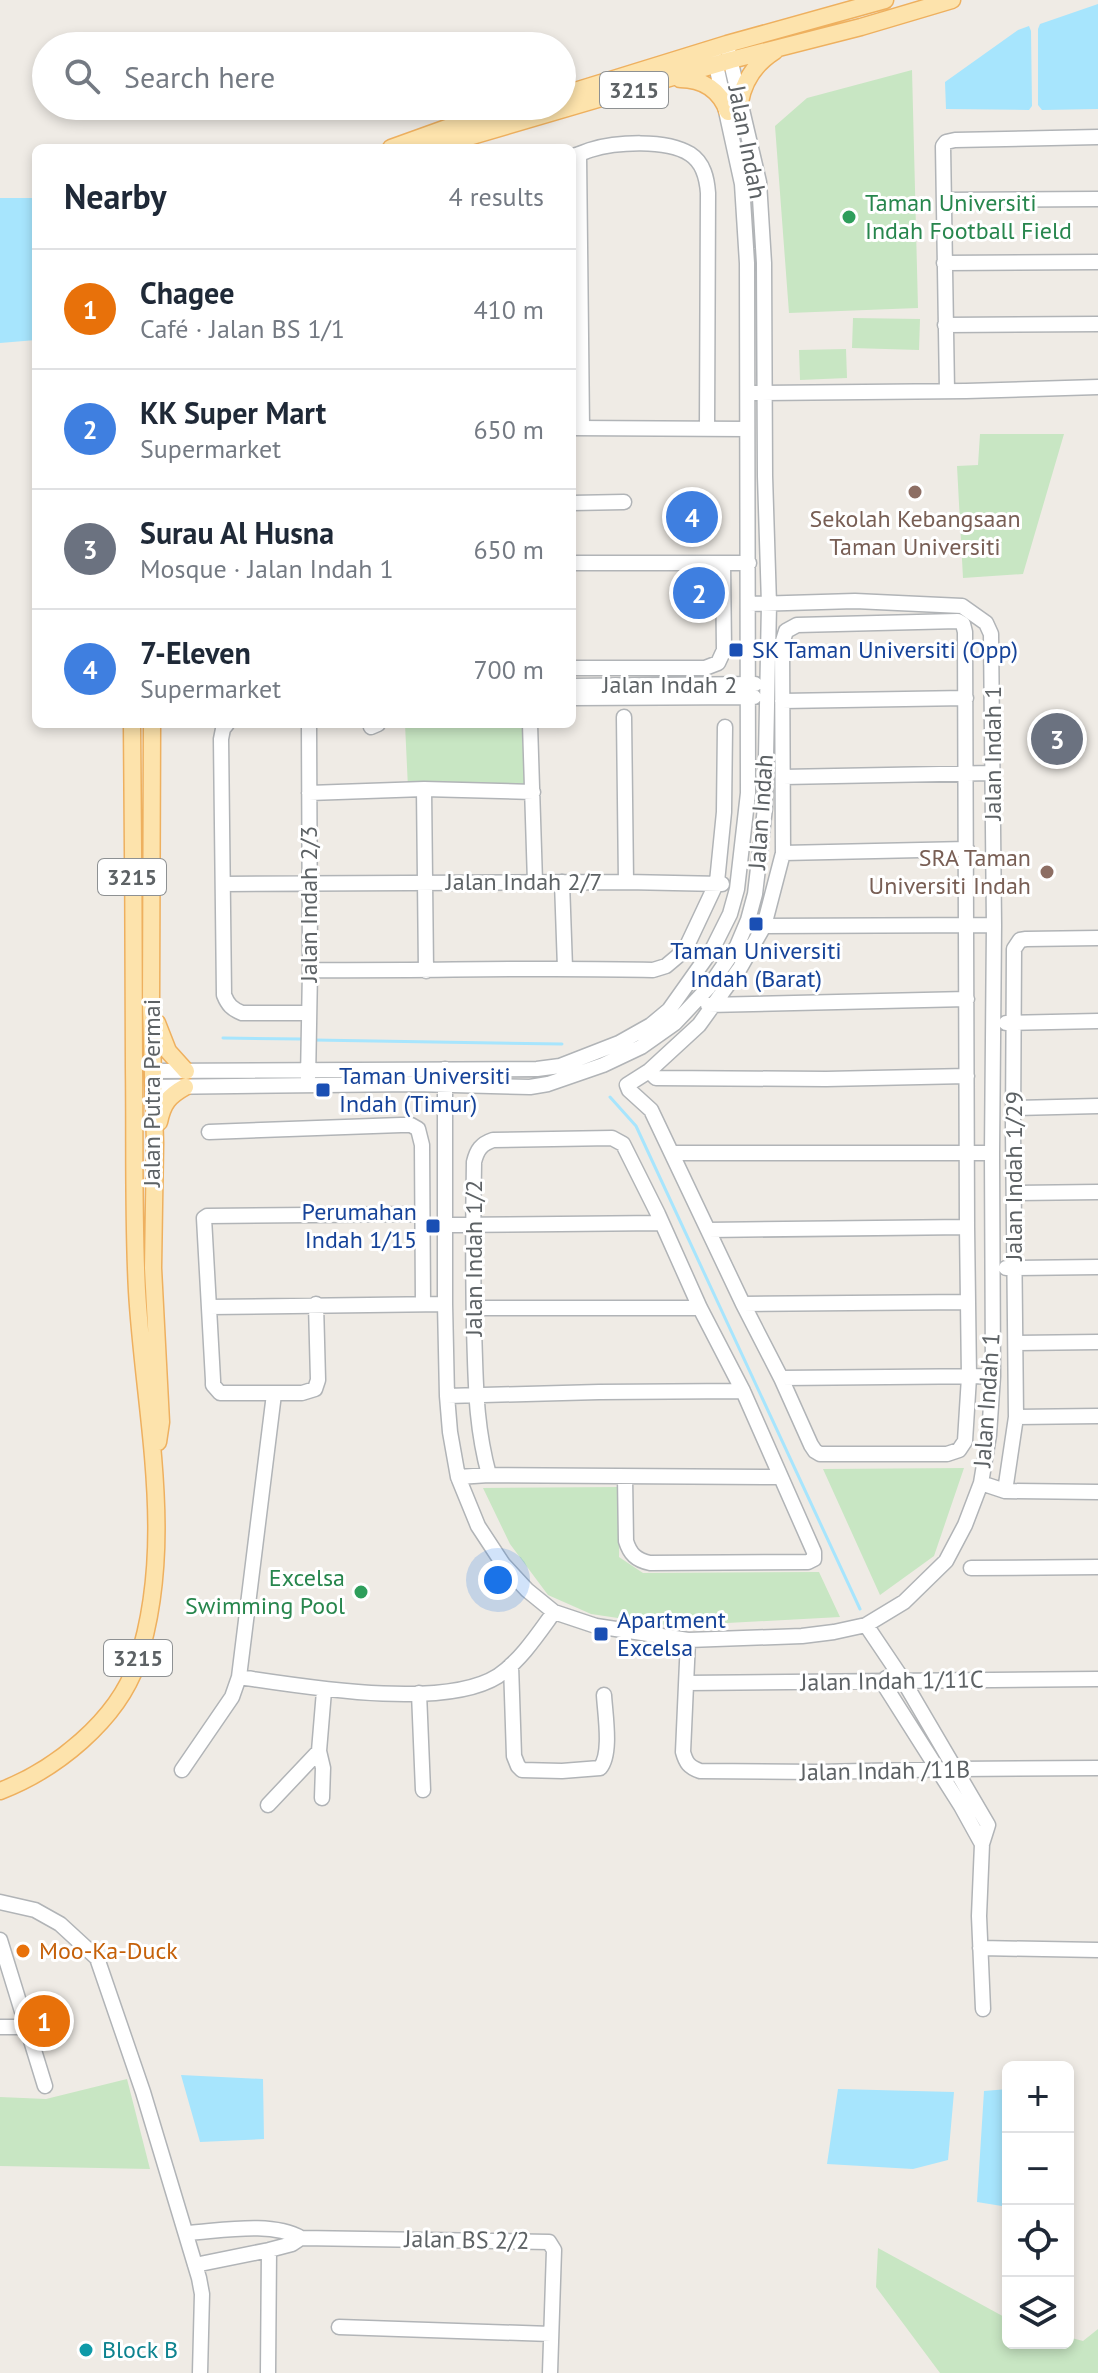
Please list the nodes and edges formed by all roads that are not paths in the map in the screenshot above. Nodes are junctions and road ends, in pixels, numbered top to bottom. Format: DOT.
graph roads {
  1 [pos="885,0"];
  2 [pos="952,0"];
  3 [pos="780,49"];
  4 [pos="721,54"];
  5 [pos="666,79"];
  6 [pos="576,91"];
  7 [pos="576,105"];
  8 [pos="734,107"];
  9 [pos="473,120"];
  10 [pos="526,120"];
  11 [pos="1098,137"];
  12 [pos="402,144"];
  13 [pos="445,144"];
  14 [pos="576,155"];
  15 [pos="1098,199"];
  16 [pos="944,200"];
  17 [pos="1098,262"];
  18 [pos="944,263"];
  19 [pos="1098,324"];
  20 [pos="945,325"];
  21 [pos="1098,387"];
  22 [pos="947,391"];
  23 [pos="746,393"];
  24 [pos="764,393"];
  25 [pos="577,428"];
  26 [pos="707,429"];
  27 [pos="747,429"];
  28 [pos="765,476"];
  29 [pos="748,477"];
  30 [pos="624,502"];
  31 [pos="576,503"];
  32 [pos="576,563"];
  33 [pos="723,563"];
  34 [pos="749,563"];
  35 [pos="749,604"];
  36 [pos="769,604"];
  37 [pos="576,668"];
  38 [pos="576,686"];
  39 [pos="767,690"];
  40 [pos="748,691"];
  41 [pos="576,698"];
  42 [pos="966,698"];
  43 [pos="782,701"];
  44 [pos="624,717"];
  45 [pos="725,727"];
  46 [pos="132,728"];
  47 [pos="152,728"];
  48 [pos="158,728"];
  49 [pos="225,728"];
  50 [pos="309,728"];
  51 [pos="530,728"];
  52 [pos="152,743"];
  53 [pos="967,773"];
  54 [pos="992,773"];
  55 [pos="783,777"];
  56 [pos="424,789"];
  57 [pos="533,792"];
  58 [pos="309,793"];
  59 [pos="967,849"];
  60 [pos="783,853"];
  61 [pos="425,882"];
  62 [pos="535,882"];
  63 [pos="562,882"];
  64 [pos="626,882"];
  65 [pos="717,882"];
  66 [pos="223,884"];
  67 [pos="309,885"];
  68 [pos="737,889"];
  69 [pos="967,925"];
  70 [pos="994,925"];
  71 [pos="764,926"];
  72 [pos="1098,938"];
  73 [pos="565,968"];
  74 [pos="310,970"];
  75 [pos="426,971"];
  76 [pos="680,994"];
  77 [pos="967,999"];
  78 [pos="696,1002"];
  79 [pos="151,1006"];
  80 [pos="714,1006"];
  81 [pos="309,1020"];
  82 [pos="1098,1021"];
  83 [pos="994,1023"];
  84 [pos="1012,1023"];
  85 [pos="134,1030"];
  86 [pos="445,1069"];
  87 [pos="649,1071"];
  88 [pos="967,1076"];
  89 [pos="308,1078"];
  90 [pos="186,1079"];
  91 [pos="150,1080"];
  92 [pos="447,1085"];
  93 [pos="1098,1106"];
  94 [pos="1013,1108"];
  95 [pos="209,1132"];
  96 [pos="134,1139"];
  97 [pos="155,1143"];
  98 [pos="672,1153"];
  99 [pos="992,1153"];
  100 [pos="967,1154"];
  101 [pos="1098,1192"];
  102 [pos="1014,1193"];
  103 [pos="422,1214"];
  104 [pos="662,1223"];
  105 [pos="445,1225"];
  106 [pos="472,1225"];
  107 [pos="967,1227"];
  108 [pos="708,1230"];
  109 [pos="1098,1267"];
  110 [pos="993,1268"];
  111 [pos="1015,1268"];
  112 [pos="968,1302"];
  113 [pos="316,1304"];
  114 [pos="423,1304"];
  115 [pos="445,1304"];
  116 [pos="743,1304"];
  117 [pos="209,1307"];
  118 [pos="474,1308"];
  119 [pos="700,1308"];
  120 [pos="1098,1342"];
  121 [pos="1017,1343"];
  122 [pos="993,1376"];
  123 [pos="969,1377"];
  124 [pos="781,1378"];
  125 [pos="743,1391"];
  126 [pos="274,1394"];
  127 [pos="475,1394"];
  128 [pos="447,1396"];
  129 [pos="1098,1416"];
  130 [pos="1016,1417"];
  131 [pos="154,1461"];
  132 [pos="489,1475"];
  133 [pos="458,1477"];
  134 [pos="625,1477"];
  135 [pos="780,1477"];
  136 [pos="981,1483"];
  137 [pos="1005,1491"];
  138 [pos="1098,1492"];
  139 [pos="1098,1567"];
  140 [pos="971,1568"];
  141 [pos="554,1612"];
  142 [pos="866,1625"];
  143 [pos="688,1640"];
  144 [pos="894,1666"];
  145 [pos="505,1670"];
  146 [pos="239,1677"];
  147 [pos="1098,1679"];
  148 [pos="903,1680"];
  149 [pos="687,1683"];
  150 [pos="883,1683"];
  151 [pos="324,1691"];
  152 [pos="419,1693"];
  153 [pos="604,1695"];
  154 [pos="319,1751"];
  155 [pos="1098,1768"];
  156 [pos="937,1769"];
  157 [pos="956,1769"];
  158 [pos="182,1770"];
  159 [pos="423,1790"];
  160 [pos="0,1791"];
  161 [pos="322,1798"];
  162 [pos="268,1805"];
  163 [pos="982,1844"];
  164 [pos="0,1902"];
  165 [pos="0,1940"];
  166 [pos="980,1948"];
  167 [pos="1098,1950"];
  168 [pos="4,1964"];
  169 [pos="983,2009"];
  170 [pos="0,2027"];
  171 [pos="27,2027"];
  172 [pos="45,2086"];
  173 [pos="187,2233"];
  174 [pos="301,2238"];
  175 [pos="269,2250"];
  176 [pos="195,2265"];
  177 [pos="339,2327"];
  178 [pos="551,2334"];
  179 [pos="200,2373"];
  180 [pos="268,2373"];
  181 [pos="550,2373"];
  1 -- 4 [label="main road, 3215"];
  2 -- 3 [label="main road, 3215"];
  3 -- 4 [label="main road, 3215"];
  3 -- 8 [label="main road"];
  4 -- 5 [label="main road, 3215"];
  4 -- 6 [label="main road, 3215"];
  4 -- 8 [label="street, Jalan Indah"];
  5 -- 7 [label="main road, 3215"];
  5 -- 8 [label="main road"];
  8 -- 23 [label="street, Jalan Indah"];
  8 -- 24 [label="street, Jalan Indah"];
  9 -- 12 [label="main road"];
  10 -- 13 [label="main road, 3215"];
  11 -- 16 [label="street"];
  14 -- 25 [label="street"];
  14 -- 26 [label="street"];
  15 -- 16 [label="street"];
  16 -- 18 [label="street"];
  17 -- 18 [label="street"];
  18 -- 20 [label="street"];
  19 -- 20 [label="street"];
  20 -- 22 [label="street"];
  21 -- 22 [label="street"];
  22 -- 24 [label="street"];
  23 -- 24 [label="street"];
  23 -- 27 [label="street, Jalan Indah"];
  24 -- 28 [label="street, Jalan Indah"];
  25 -- 26 [label="street"];
  26 -- 27 [label="street"];
  27 -- 29 [label="street, Jalan Indah"];
  28 -- 29 [label="street"];
  28 -- 36 [label="street, Jalan Indah"];
  29 -- 34 [label="street, Jalan Indah"];
  30 -- 31 [label="street"];
  32 -- 33 [label="street"];
  33 -- 34 [label="street"];
  33 -- 37 [label="street"];
  34 -- 35 [label="street, Jalan Indah"];
  35 -- 36 [label="street, Jalan Indah 1"];
  35 -- 40 [label="street, Jalan Indah"];
  36 -- 39 [label="street, Jalan Indah"];
  36 -- 54 [label="street, Jalan Indah 1"];
  38 -- 40 [label="street, Jalan Indah 2"];
  39 -- 40 [label="street, Jalan Indah 2"];
  39 -- 78 [label="street, Jalan Indah"];
  40 -- 41 [label="street, Jalan Indah 2"];
  40 -- 68 [label="street, Jalan Indah"];
  42 -- 43 [label="street"];
  42 -- 43 [label="street"];
  42 -- 53 [label="street"];
  43 -- 55 [label="street"];
  44 -- 64 [label="street"];
  45 -- 65 [label="street"];
  46 -- 85 [label="main road, Jalan Putra Permai / 3215"];
  47 -- 52 [label="main road, Jalan Putra Permai / 3215"];
  48 -- 52 [label="street"];
  49 -- 66 [label="street"];
  50 -- 58 [label="street, Jalan Indah 2/3"];
  51 -- 57 [label="street"];
  52 -- 79 [label="main road, Jalan Putra Permai / 3215"];
  53 -- 54 [label="street"];
  53 -- 55 [label="street"];
  53 -- 59 [label="street"];
  54 -- 70 [label="street, Jalan Indah 1"];
  55 -- 60 [label="street"];
  56 -- 57 [label="street"];
  56 -- 58 [label="street"];
  56 -- 61 [label="street"];
  57 -- 62 [label="street"];
  58 -- 67 [label="street, Jalan Indah 2/3"];
  59 -- 60 [label="street"];
  59 -- 69 [label="street"];
  60 -- 71 [label="street"];
  61 -- 62 [label="street, Jalan Indah 2/7"];
  61 -- 67 [label="street, Jalan Indah 2/7"];
  61 -- 75 [label="street"];
  62 -- 63 [label="street, Jalan Indah 2/7"];
  63 -- 64 [label="street, Jalan Indah 2/7"];
  63 -- 73 [label="street"];
  64 -- 65 [label="street, Jalan Indah 2/7"];
  65 -- 68 [label="street, Jalan Indah 2/7"];
  65 -- 73 [label="street"];
  66 -- 67 [label="street, Jalan Indah 2/7"];
  66 -- 81 [label="street"];
  67 -- 74 [label="street, Jalan Indah 2/3"];
  68 -- 76 [label="street, Jalan Indah"];
  69 -- 70 [label="street"];
  69 -- 71 [label="street"];
  69 -- 77 [label="street"];
  70 -- 83 [label="street, Jalan Indah 1"];
  71 -- 80 [label="street"];
  72 -- 84 [label="street, Jalan Indah 1/29"];
  73 -- 75 [label="street"];
  74 -- 75 [label="street"];
  74 -- 81 [label="street, Jalan Indah 2/3"];
  76 -- 78 [label="street"];
  76 -- 86 [label="street, Jalan Indah"];
  77 -- 80 [label="street"];
  77 -- 88 [label="street"];
  78 -- 80 [label="street"];
  78 -- 92 [label="street, Jalan Indah"];
  79 -- 90 [label="main road"];
  79 -- 91 [label="main road, Jalan Putra Permai / 3215"];
  80 -- 87 [label="street"];
  81 -- 89 [label="street, Jalan Indah 2/3"];
  82 -- 84 [label="street"];
  83 -- 84 [label="street"];
  83 -- 99 [label="street, Jalan Indah 1"];
  84 -- 94 [label="street, Jalan Indah 1/29"];
  85 -- 91 [label="main road"];
  85 -- 96 [label="main road, Jalan Putra Permai / 3215"];
  86 -- 89 [label="street, Jalan Indah"];
  86 -- 92 [label="street, Jalan Indah 1"];
  87 -- 88 [label="street"];
  87 -- 98 [label="street"];
  88 -- 100 [label="street"];
  89 -- 90 [label="street, Jalan Indah"];
  89 -- 92 [label="street, Jalan Indah"];
  90 -- 91 [label="street, Jalan Indah"];
  90 -- 97 [label="main road"];
  91 -- 96 [label="main road"];
  91 -- 97 [label="main road, Jalan Putra Permai / 3215"];
  92 -- 105 [label="street, Jalan Indah 1"];
  93 -- 94 [label="street"];
  94 -- 102 [label="street, Jalan Indah 1/29"];
  95 -- 103 [label="street"];
  96 -- 131 [label="main road, Jalan Putra Permai / 3215"];
  97 -- 131 [label="main road, Jalan Putra Permai / 3215"];
  98 -- 100 [label="street"];
  98 -- 108 [label="street"];
  99 -- 100 [label="street"];
  99 -- 110 [label="street, Jalan Indah 1"];
  100 -- 107 [label="street"];
  101 -- 102 [label="street"];
  102 -- 111 [label="street, Jalan Indah 1/29"];
  103 -- 114 [label="street"];
  103 -- 117 [label="street"];
  104 -- 106 [label="street"];
  104 -- 106 [label="street, Jalan Indah 1/2"];
  104 -- 119 [label="street"];
  105 -- 106 [label="street"];
  105 -- 115 [label="street, Jalan Indah 1"];
  106 -- 118 [label="street, Jalan Indah 1/2"];
  107 -- 108 [label="street"];
  107 -- 112 [label="street"];
  108 -- 116 [label="street"];
  109 -- 111 [label="street"];
  110 -- 111 [label="street"];
  110 -- 122 [label="street, Jalan Indah 1"];
  111 -- 121 [label="street, Jalan Indah 1/29"];
  112 -- 116 [label="street"];
  112 -- 123 [label="street"];
  113 -- 114 [label="street"];
  113 -- 117 [label="street"];
  113 -- 126 [label="street"];
  114 -- 115 [label="street"];
  115 -- 128 [label="street, Jalan Indah 1"];
  116 -- 124 [label="street"];
  117 -- 126 [label="street"];
  118 -- 119 [label="street"];
  118 -- 127 [label="street, Jalan Indah 1/2"];
  119 -- 125 [label="street"];
  120 -- 121 [label="street"];
  121 -- 130 [label="street, Jalan Indah 1/29"];
  122 -- 123 [label="street"];
  122 -- 136 [label="street, Jalan Indah 1"];
  123 -- 124 [label="street"];
  123 -- 124 [label="street"];
  125 -- 127 [label="street"];
  125 -- 135 [label="street"];
  126 -- 146 [label="street"];
  127 -- 128 [label="street"];
  127 -- 132 [label="street, Jalan Indah 1/2"];
  128 -- 133 [label="street, Jalan Indah 1"];
  129 -- 130 [label="street"];
  130 -- 137 [label="street, Jalan Indah 1/29"];
  131 -- 160 [label="main road, Jalan Putra Permai / 3215"];
  132 -- 133 [label="street"];
  132 -- 134 [label="street"];
  133 -- 141 [label="street, Jalan Indah 1"];
  134 -- 135 [label="street"];
  134 -- 135 [label="street"];
  136 -- 137 [label="street"];
  136 -- 142 [label="street, Jalan Indah 1"];
  137 -- 138 [label="street"];
  139 -- 140 [label="street"];
  141 -- 143 [label="street, Jalan Indah 1"];
  141 -- 145 [label="street"];
  142 -- 143 [label="street, Jalan Indah 1"];
  142 -- 144 [label="street"];
  143 -- 149 [label="street"];
  144 -- 148 [label="street"];
  144 -- 150 [label="street"];
  145 -- 152 [label="street"];
  145 -- 153 [label="street"];
  146 -- 151 [label="street"];
  146 -- 158 [label="street"];
  147 -- 148 [label="street, Jalan Indah 1/11C"];
  148 -- 150 [label="street, Jalan Indah 1/11C"];
  148 -- 157 [label="street"];
  149 -- 150 [label="street, Jalan Indah 1/11C"];
  149 -- 156 [label="street, Jalan Indah /11B"];
  150 -- 156 [label="street"];
  151 -- 152 [label="street"];
  151 -- 154 [label="street"];
  152 -- 159 [label="street"];
  154 -- 161 [label="street"];
  154 -- 162 [label="street"];
  155 -- 157 [label="street, Jalan Indah /11B"];
  156 -- 157 [label="street, Jalan Indah /11B"];
  156 -- 163 [label="street"];
  157 -- 163 [label="street"];
  163 -- 166 [label="street"];
  164 -- 173 [label="street"];
  165 -- 168 [label="street"];
  166 -- 167 [label="street"];
  166 -- 169 [label="street"];
  168 -- 171 [label="street"];
  170 -- 171 [label="street"];
  171 -- 172 [label="street"];
  173 -- 174 [label="street"];
  173 -- 176 [label="street"];
  174 -- 175 [label="street"];
  174 -- 178 [label="street, Jalan BS 2/2"];
  175 -- 176 [label="street"];
  175 -- 180 [label="street"];
  176 -- 179 [label="street"];
  177 -- 178 [label="street"];
  178 -- 181 [label="street, Jalan BS 2/2"];
}
